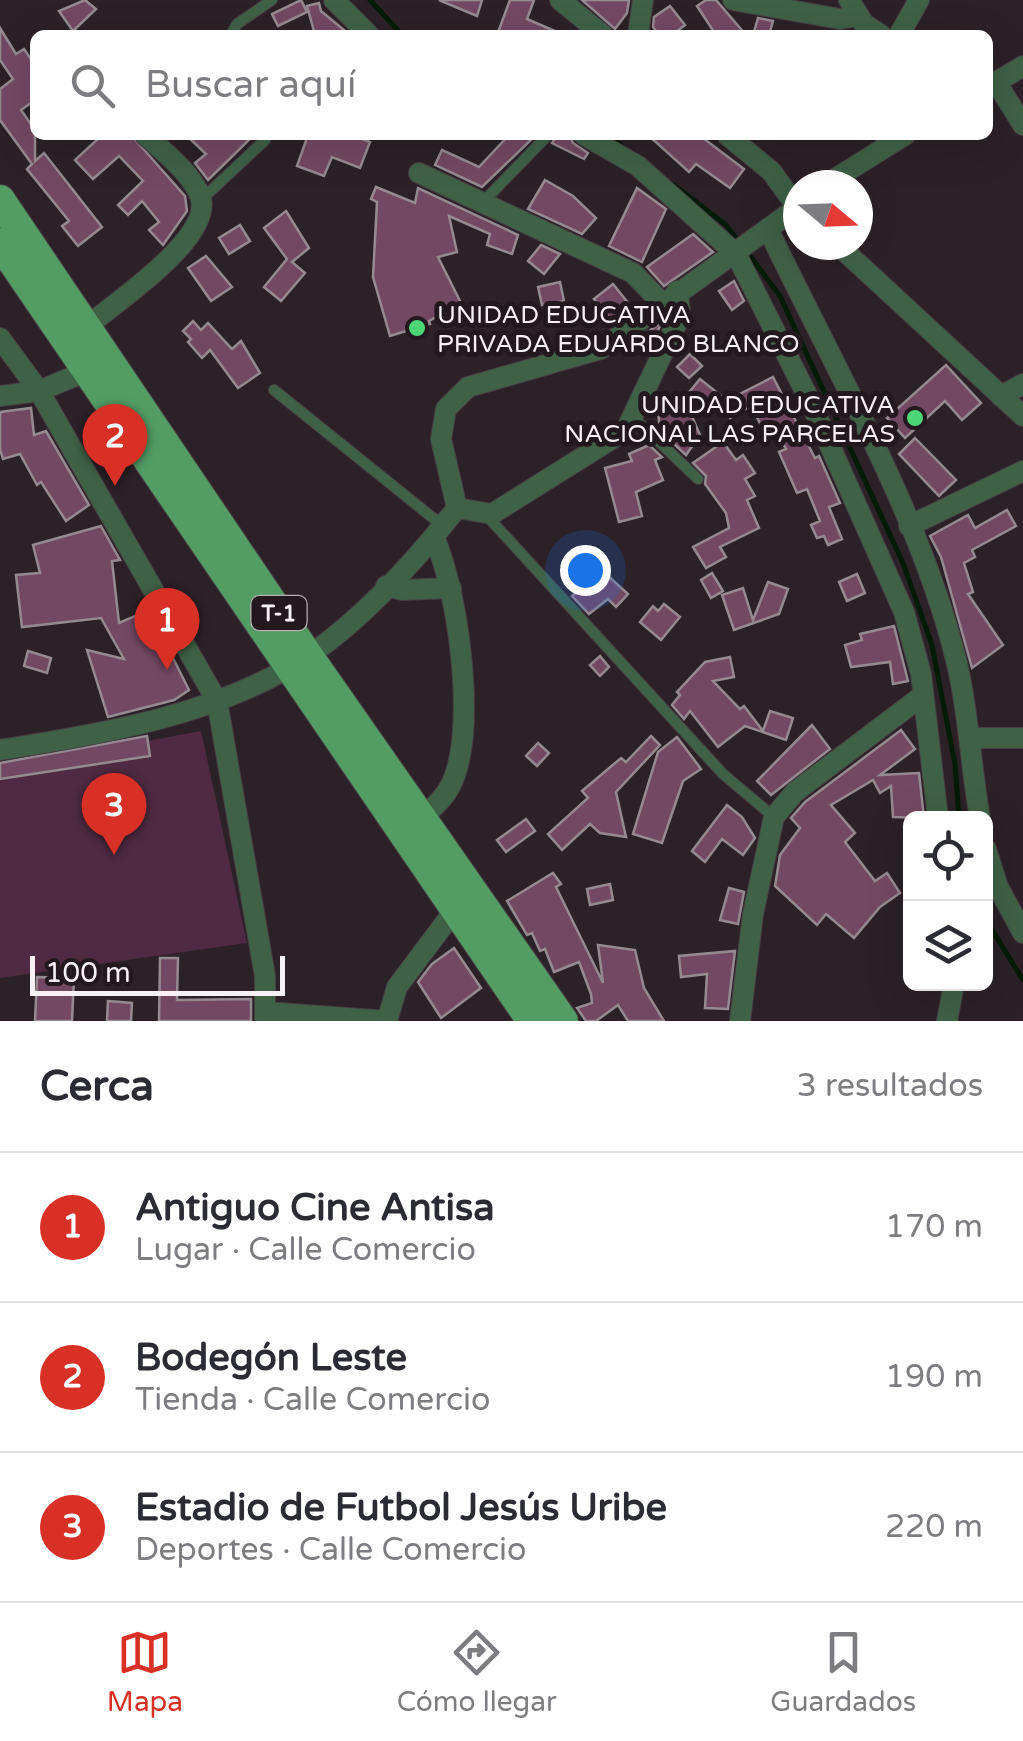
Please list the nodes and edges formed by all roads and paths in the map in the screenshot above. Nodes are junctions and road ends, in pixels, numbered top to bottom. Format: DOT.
graph roads {
  1 [pos="272,0"];
  2 [pos="334,0"];
  3 [pos="560,0"];
  4 [pos="643,0"];
  5 [pos="733,0"];
  6 [pos="919,0"];
  7 [pos="853,8"];
  8 [pos="234,30"];
  9 [pos="364,30"];
  10 [pos="597,30"];
  11 [pos="639,30"];
  12 [pos="876,30"];
  13 [pos="902,30"];
  14 [pos="1023,66"];
  15 [pos="993,83"];
  16 [pos="993,85"];
  17 [pos="1023,125"];
  18 [pos="149,140"];
  19 [pos="264,140"];
  20 [pos="543,140"];
  21 [pos="593,140"];
  22 [pos="733,140"];
  23 [pos="897,140"];
  24 [pos="850,170"];
  25 [pos="419,174"];
  26 [pos="783,187"];
  27 [pos="0,200"];
  28 [pos="201,200"];
  29 [pos="483,202"];
  30 [pos="783,219"];
  31 [pos="768,230"];
  32 [pos="0,243"];
  33 [pos="741,250"];
  34 [pos="854,260"];
  35 [pos="669,296"];
  36 [pos="86,328"];
  37 [pos="0,338"];
  38 [pos="88,372"];
  39 [pos="1023,384"];
  40 [pos="274,390"];
  41 [pos="38,391"];
  42 [pos="0,396"];
  43 [pos="1001,396"];
  44 [pos="1023,416"];
  45 [pos="634,418"];
  46 [pos="1023,471"];
  47 [pos="698,479"];
  48 [pos="456,508"];
  49 [pos="486,515"];
  50 [pos="909,526"];
  51 [pos="438,531"];
  52 [pos="386,586"];
  53 [pos="451,588"];
  54 [pos="297,662"];
  55 [pos="922,696"];
  56 [pos="217,701"];
  57 [pos="968,738"];
  58 [pos="1023,738"];
  59 [pos="0,750"];
  60 [pos="937,811"];
  61 [pos="979,811"];
  62 [pos="774,817"];
  63 [pos="422,818"];
  64 [pos="993,871"];
  65 [pos="454,911"];
  66 [pos="1023,933"];
  67 [pos="953,991"];
  68 [pos="265,1016"];
  69 [pos="387,1021"];
  70 [pos="532,1021"];
  71 [pos="563,1021"];
  72 [pos="740,1021"];
  73 [pos="947,1021"];
  1 -- 8 [label="lane"];
  2 -- 9 [label="street"];
  3 -- 10 [label="street"];
  4 -- 11 [label="street"];
  5 -- 7 [label="street"];
  6 -- 13 [label="street"];
  7 -- 12 [label="street"];
  14 -- 15 [label="street"];
  16 -- 17 [label="street"];
  18 -- 28 [label="street"];
  19 -- 28 [label="lane"];
  20 -- 29 [label="lane"];
  21 -- 33 [label="street"];
  22 -- 26 [label="street"];
  23 -- 24 [label="street"];
  25 -- 29 [label="street"];
  27 -- 36 [label="main road, T-1"];
  28 -- 36 [label="street"];
  29 -- 35 [label="street"];
  30 -- 31 [label="street"];
  31 -- 33 [label="street"];
  31 -- 50 [label="street"];
  32 -- 38 [label="main road, T-1"];
  33 -- 35 [label="street"];
  33 -- 55 [label="street"];
  34 -- 43 [label="street"];
  35 -- 45 [label="street"];
  35 -- 48 [label="street"];
  36 -- 54 [label="main road, T-1"];
  37 -- 41 [label="street"];
  38 -- 41 [label="street"];
  38 -- 54 [label="main road, T-1"];
  39 -- 43 [label="street"];
  40 -- 51 [label="lane"];
  41 -- 42 [label="street"];
  41 -- 56 [label="street"];
  43 -- 44 [label="street"];
  45 -- 47 [label="lane"];
  45 -- 49 [label="street"];
  46 -- 50 [label="street"];
  48 -- 49 [label="street"];
  48 -- 51 [label="street"];
  49 -- 62 [label="lane"];
  50 -- 57 [label="street"];
  51 -- 52 [label="street"];
  51 -- 53 [label="street"];
  52 -- 53 [label="street"];
  52 -- 54 [label="street"];
  53 -- 63 [label="street"];
  54 -- 56 [label="street"];
  54 -- 63 [label="main road, T-1"];
  54 -- 65 [label="main road, T-1"];
  55 -- 60 [label="street"];
  55 -- 62 [label="street"];
  56 -- 59 [label="street"];
  56 -- 68 [label="street"];
  57 -- 58 [label="street"];
  57 -- 61 [label="street"];
  62 -- 72 [label="street"];
  63 -- 71 [label="main road, T-1"];
  64 -- 66 [label="street"];
  65 -- 69 [label="street"];
  65 -- 70 [label="main road, T-1"];
  67 -- 73 [label="street"];
  68 -- 69 [label="street"];
}
